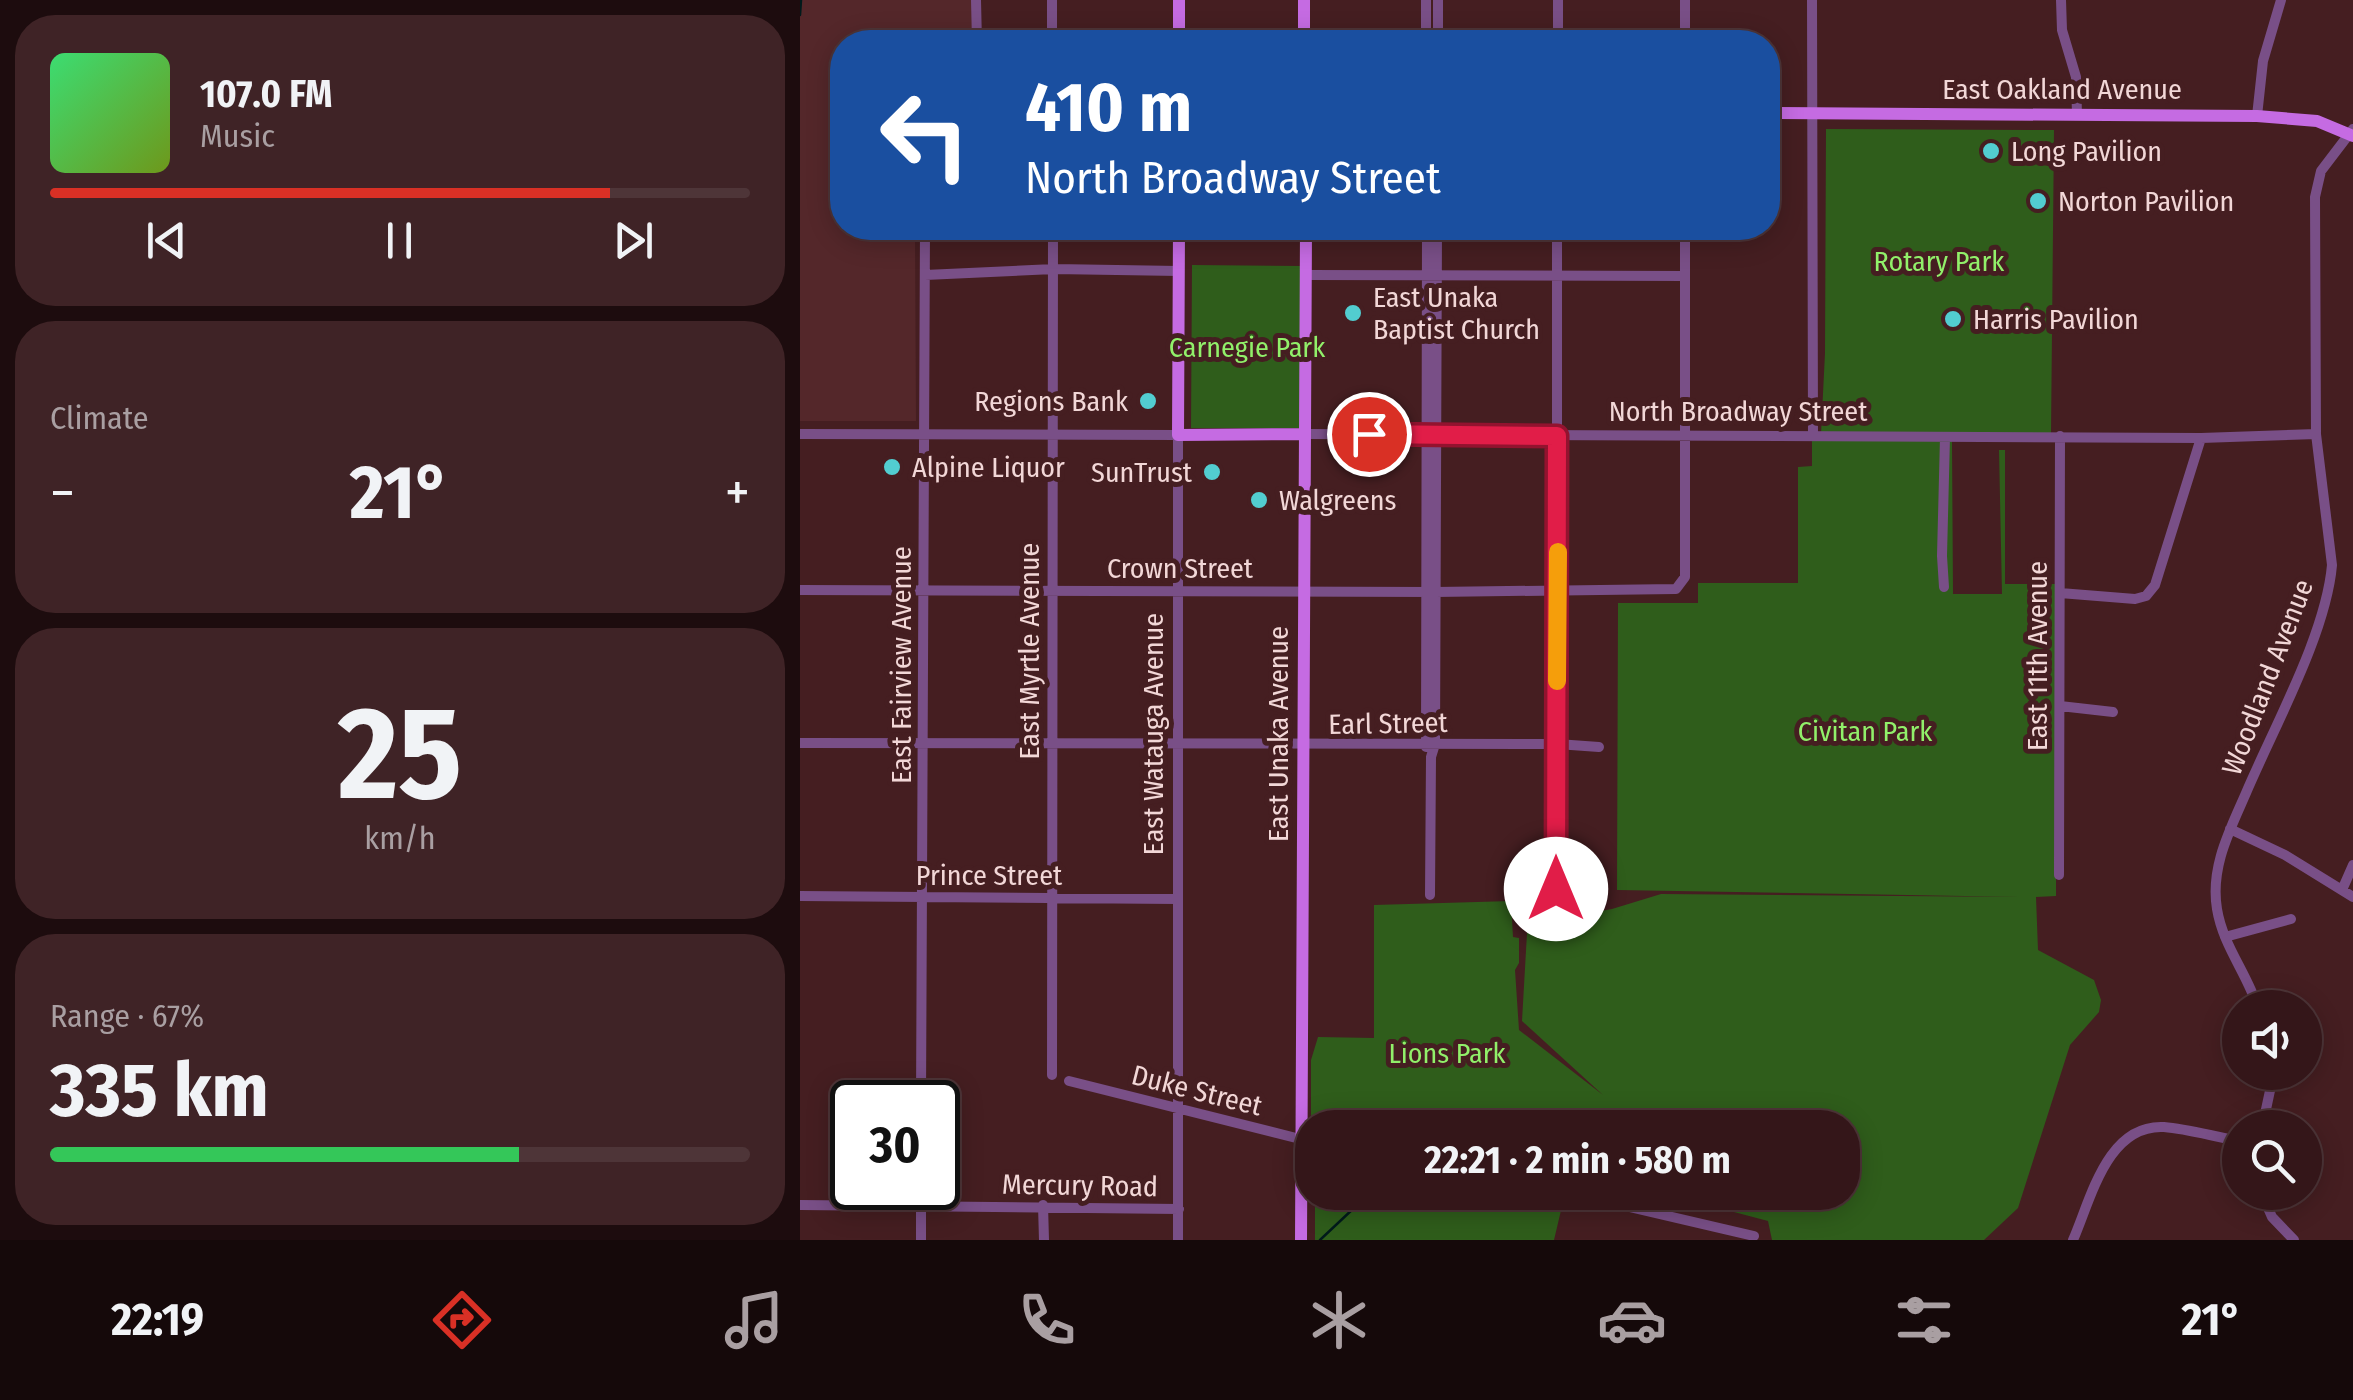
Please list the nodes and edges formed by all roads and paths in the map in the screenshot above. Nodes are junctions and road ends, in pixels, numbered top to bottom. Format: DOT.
graph roads {
  1 [pos="976,0"];
  2 [pos="1052,0"];
  3 [pos="1179,0"];
  4 [pos="1304,0"];
  5 [pos="1426,0"];
  6 [pos="1438,0"];
  7 [pos="1558,0"];
  8 [pos="1685,0"];
  9 [pos="1812,0"];
  10 [pos="2061,0"];
  11 [pos="2281,0"];
  12 [pos="977,30"];
  13 [pos="1052,30"];
  14 [pos="1179,30"];
  15 [pos="1304,30"];
  16 [pos="1426,30"];
  17 [pos="1438,30"];
  18 [pos="1558,30"];
  19 [pos="1685,30"];
  20 [pos="1812,112"];
  21 [pos="1780,113"];
  22 [pos="2077,115"];
  23 [pos="2257,116"];
  24 [pos="2352,133"];
  25 [pos="925,240"];
  26 [pos="1053,240"];
  27 [pos="1179,240"];
  28 [pos="1306,240"];
  29 [pos="1428,240"];
  30 [pos="1436,240"];
  31 [pos="1558,240"];
  32 [pos="1685,240"];
  33 [pos="1054,269"];
  34 [pos="1179,270"];
  35 [pos="925,275"];
  36 [pos="1306,275"];
  37 [pos="1432,276"];
  38 [pos="1558,276"];
  39 [pos="1686,276"];
  40 [pos="800,434"];
  41 [pos="924,434"];
  42 [pos="1053,434"];
  43 [pos="1303,434"];
  44 [pos="2316,434"];
  45 [pos="1178,435"];
  46 [pos="1431,435"];
  47 [pos="1557,436"];
  48 [pos="1686,436"];
  49 [pos="1812,436"];
  50 [pos="2060,436"];
  51 [pos="1945,437"];
  52 [pos="2201,438"];
  53 [pos="1944,587"];
  54 [pos="800,590"];
  55 [pos="1051,590"];
  56 [pos="1178,591"];
  57 [pos="1558,591"];
  58 [pos="924,592"];
  59 [pos="1303,592"];
  60 [pos="1430,592"];
  61 [pos="2060,593"];
  62 [pos="2060,706"];
  63 [pos="2113,712"];
  64 [pos="800,743"];
  65 [pos="922,744"];
  66 [pos="1051,744"];
  67 [pos="1178,744"];
  68 [pos="1430,744"];
  69 [pos="1556,744"];
  70 [pos="1304,746"];
  71 [pos="1599,747"];
  72 [pos="2230,830"];
  73 [pos="2353,865"];
  74 [pos="2059,875"];
  75 [pos="1556,889"];
  76 [pos="2348,893"];
  77 [pos="1430,894"];
  78 [pos="800,896"];
  79 [pos="1053,897"];
  80 [pos="922,898"];
  81 [pos="1178,898"];
  82 [pos="2291,919"];
  83 [pos="2225,937"];
  84 [pos="2250,990"];
  85 [pos="1052,1075"];
  86 [pos="921,1080"];
  87 [pos="1070,1081"];
  88 [pos="1176,1107"];
  89 [pos="1308,1110"];
  90 [pos="1295,1138"];
  91 [pos="2222,1139"];
  92 [pos="800,1205"];
  93 [pos="830,1205"];
  94 [pos="1043,1205"];
  95 [pos="960,1206"];
  96 [pos="1178,1209"];
  97 [pos="921,1210"];
  98 [pos="1304,1210"];
  99 [pos="1642,1210"];
  100 [pos="2269,1210"];
  101 [pos="1754,1236"];
  102 [pos="921,1240"];
  103 [pos="1044,1240"];
  104 [pos="1178,1240"];
  105 [pos="1302,1240"];
  106 [pos="2073,1240"];
  107 [pos="2294,1240"];
  1 -- 12 [label="street"];
  2 -- 13 [label="street"];
  3 -- 14 [label="main road"];
  4 -- 15 [label="main road"];
  5 -- 16 [label="street"];
  6 -- 17 [label="street"];
  7 -- 18 [label="street"];
  8 -- 19 [label="street"];
  9 -- 20 [label="street"];
  10 -- 22 [label="street"];
  11 -- 23 [label="street"];
  20 -- 21 [label="main road, East Oakland Avenue"];
  20 -- 22 [label="main road, East Oakland Avenue"];
  20 -- 49 [label="street"];
  22 -- 23 [label="main road, East Oakland Avenue"];
  23 -- 24 [label="main road, East Oakland Avenue"];
  24 -- 44 [label="street, Woodland Avenue"];
  25 -- 35 [label="street, East Fairview Avenue"];
  26 -- 33 [label="street, East Myrtle Avenue"];
  27 -- 34 [label="main road, East Watauga Avenue"];
  28 -- 36 [label="main road, East Unaka Avenue"];
  29 -- 37 [label="street"];
  30 -- 37 [label="street"];
  31 -- 38 [label="street"];
  32 -- 39 [label="street"];
  33 -- 34 [label="street"];
  33 -- 35 [label="street"];
  33 -- 42 [label="street, East Myrtle Avenue"];
  34 -- 45 [label="main road, East Watauga Avenue"];
  35 -- 41 [label="street, East Fairview Avenue"];
  36 -- 37 [label="street"];
  36 -- 43 [label="main road, East Unaka Avenue"];
  37 -- 38 [label="street"];
  37 -- 46 [label="street"];
  38 -- 39 [label="street"];
  38 -- 47 [label="street"];
  39 -- 48 [label="street"];
  40 -- 41 [label="street, North Broadway Street"];
  41 -- 42 [label="street, North Broadway Street"];
  41 -- 58 [label="street, East Fairview Avenue"];
  42 -- 45 [label="street, North Broadway Street"];
  42 -- 55 [label="street, East Myrtle Avenue"];
  43 -- 45 [label="main road, North Broadway Street"];
  43 -- 46 [label="street, North Broadway Street"];
  43 -- 59 [label="main road, East Unaka Avenue"];
  44 -- 52 [label="street, North Broadway Street"];
  44 -- 72 [label="street, Woodland Avenue"];
  45 -- 56 [label="street, East Watauga Avenue"];
  46 -- 47 [label="street, North Broadway Street"];
  46 -- 60 [label="street"];
  47 -- 48 [label="street, North Broadway Street"];
  47 -- 57 [label="street"];
  48 -- 49 [label="street, North Broadway Street"];
  48 -- 57 [label="street, Crown Street"];
  49 -- 51 [label="street, North Broadway Street"];
  50 -- 51 [label="street, North Broadway Street"];
  50 -- 52 [label="street, North Broadway Street"];
  50 -- 61 [label="street, East 11th Avenue"];
  51 -- 53 [label="street"];
  52 -- 61 [label="street"];
  54 -- 58 [label="street, Crown Street"];
  55 -- 56 [label="street, Crown Street"];
  55 -- 58 [label="street, Crown Street"];
  55 -- 66 [label="street, East Myrtle Avenue"];
  56 -- 59 [label="street, Crown Street"];
  56 -- 67 [label="street, East Watauga Avenue"];
  57 -- 60 [label="street, Crown Street"];
  57 -- 69 [label="street"];
  58 -- 65 [label="street, East Fairview Avenue"];
  59 -- 60 [label="street, Crown Street"];
  59 -- 70 [label="main road, East Unaka Avenue"];
  60 -- 68 [label="street"];
  61 -- 62 [label="street, East 11th Avenue"];
  62 -- 63 [label="street"];
  62 -- 74 [label="street, East 11th Avenue"];
  64 -- 65 [label="street, Earl Street"];
  65 -- 66 [label="street, Earl Street"];
  65 -- 80 [label="street, East Fairview Avenue"];
  66 -- 67 [label="street, Earl Street"];
  66 -- 79 [label="street, East Myrtle Avenue"];
  67 -- 70 [label="street, Earl Street"];
  67 -- 81 [label="street, East Watauga Avenue"];
  68 -- 69 [label="street, Earl Street"];
  68 -- 70 [label="street, Earl Street"];
  68 -- 77 [label="street"];
  69 -- 71 [label="street, Earl Street"];
  69 -- 75 [label="street"];
  70 -- 89 [label="main road, East Unaka Avenue"];
  72 -- 76 [label="street"];
  72 -- 83 [label="street, Woodland Avenue"];
  73 -- 76 [label="street"];
  78 -- 80 [label="street, Prince Street"];
  79 -- 80 [label="street, Prince Street"];
  79 -- 81 [label="street, Prince Street"];
  79 -- 85 [label="street, East Myrtle Avenue"];
  80 -- 86 [label="street, East Fairview Avenue"];
  81 -- 88 [label="street, East Watauga Avenue"];
  82 -- 83 [label="street"];
  83 -- 84 [label="street, Woodland Avenue"];
  87 -- 88 [label="street, Duke Street"];
  88 -- 90 [label="street, Duke Street"];
  88 -- 96 [label="street, East Watauga Avenue"];
  91 -- 106 [label="street"];
  92 -- 93 [label="street, Mercury Road"];
  94 -- 95 [label="street, Mercury Road"];
  94 -- 96 [label="street, Mercury Road"];
  94 -- 103 [label="street"];
  96 -- 104 [label="street, East Watauga Avenue"];
  97 -- 102 [label="street"];
  98 -- 105 [label="main road, East Unaka Avenue"];
  99 -- 101 [label="street"];
  100 -- 107 [label="street"];
}
